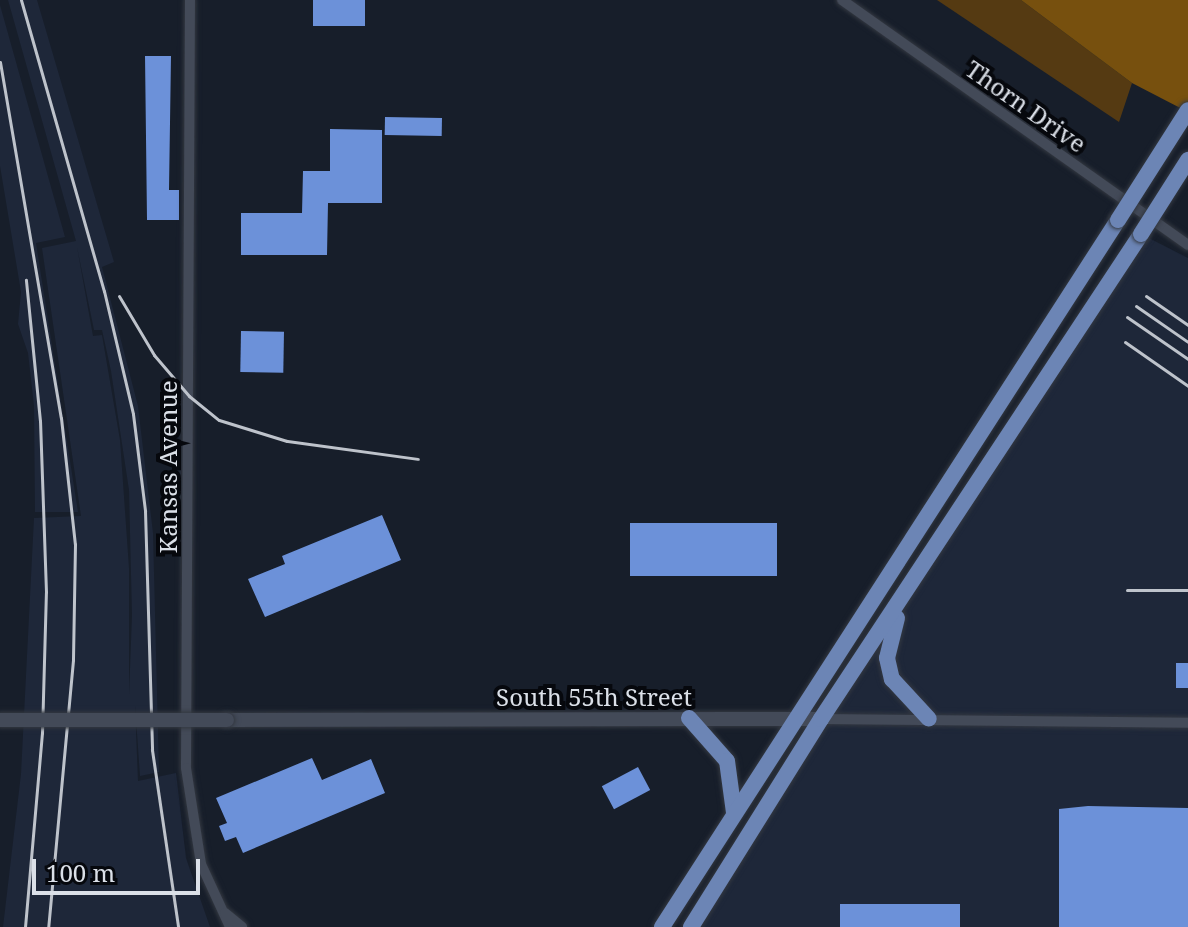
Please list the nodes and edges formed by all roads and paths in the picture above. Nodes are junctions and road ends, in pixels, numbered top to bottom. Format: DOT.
graph roads {
  1 [pos="190,0"];
  2 [pos="842,0"];
  3 [pos="1188,110"];
  4 [pos="1188,160"];
  5 [pos="1188,245"];
  6 [pos="910,585"];
  7 [pos="689,718"];
  8 [pos="793,719"];
  9 [pos="821,719"];
  10 [pos="929,719"];
  11 [pos="0,720"];
  12 [pos="1188,723"];
  13 [pos="734,814"];
  14 [pos="223,912"];
  15 [pos="230,927"];
  16 [pos="242,927"];
  17 [pos="662,927"];
  18 [pos="691,927"];
  1 -- 14 [label="street, Kansas Avenue"];
  2 -- 5 [label="street, Thorn Drive"];
  3 -- 8 [label="main road, bridge"];
  4 -- 6 [label="main road, bridge"];
  6 -- 9 [label="main road"];
  6 -- 10 [label="main road"];
  7 -- 8 [label="main road, South 55th Street"];
  7 -- 11 [label="main road, South 55th Street, bridge"];
  7 -- 13 [label="main road"];
  8 -- 9 [label="main road, South 55th Street"];
  8 -- 13 [label="main road"];
  9 -- 10 [label="street, South 55th Street"];
  9 -- 18 [label="main road"];
  10 -- 12 [label="street, South 55th Street"];
  13 -- 17 [label="main road"];
  14 -- 15 [label="street, Kansas Avenue"];
  14 -- 16 [label="street"];
}
